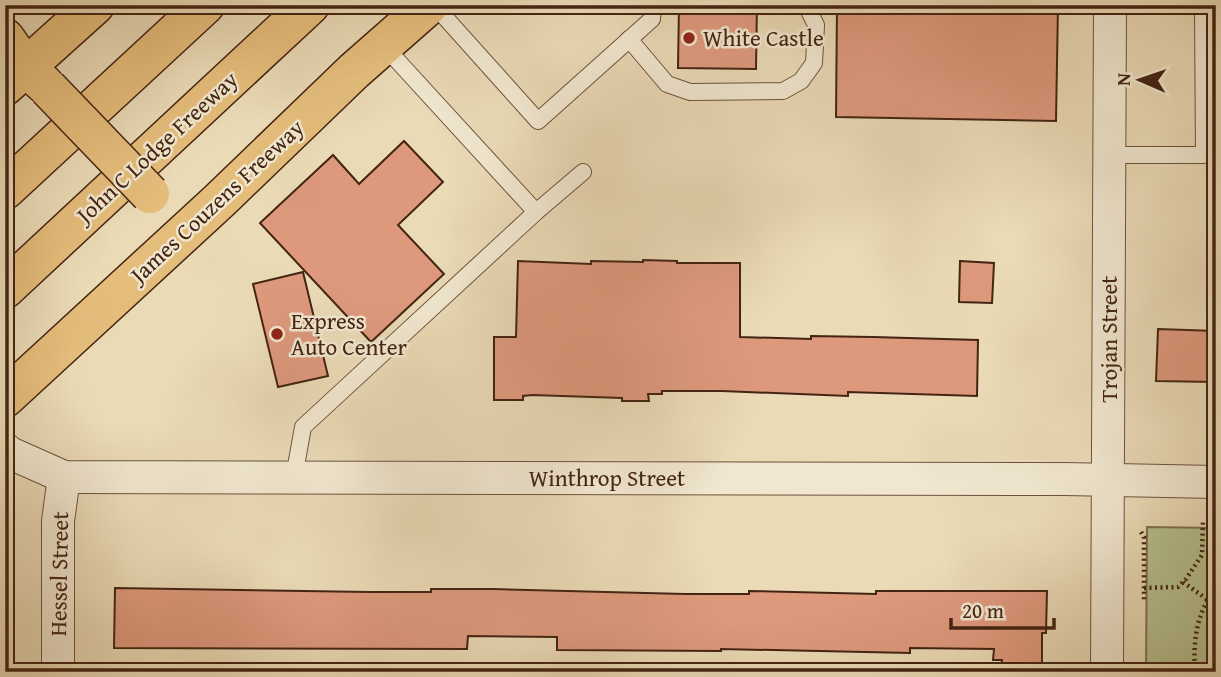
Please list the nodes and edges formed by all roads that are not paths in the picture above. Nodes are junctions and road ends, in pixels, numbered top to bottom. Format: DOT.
graph roads {
  1 [pos="95,5"];
  2 [pos="205,5"];
  3 [pos="310,5"];
  4 [pos="429,5"];
  5 [pos="434,5"];
  6 [pos="653,5"];
  7 [pos="806,5"];
  8 [pos="1110,5"];
  9 [pos="1216,9"];
  10 [pos="629,39"];
  11 [pos="384,46"];
  12 [pos="21,70"];
  13 [pos="1110,155"];
  14 [pos="583,172"];
  15 [pos="5,190"];
  16 [pos="219,201"];
  17 [pos="536,212"];
  18 [pos="5,289"];
  19 [pos="5,398"];
  20 [pos="5,449"];
  21 [pos="64,477"];
  22 [pos="294,477"];
  23 [pos="1108,480"];
  24 [pos="1216,482"];
  25 [pos="58,672"];
  26 [pos="1107,672"];
  1 -- 12 [label="main road"];
  2 -- 15 [label="main road"];
  3 -- 18 [label="main road, John C Lodge Freeway"];
  4 -- 11 [label="main road, James Couzens Freeway"];
  5 -- 10 [label="lane"];
  6 -- 10 [label="lane"];
  7 -- 10 [label="lane"];
  8 -- 13 [label="street, Trojan Street"];
  9 -- 13 [label="lane"];
  11 -- 16 [label="main road, James Couzens Freeway"];
  11 -- 17 [label="lane"];
  12 -- 16 [label="main road, bridge"];
  13 -- 23 [label="street, Trojan Street"];
  14 -- 17 [label="lane"];
  16 -- 19 [label="main road, James Couzens Freeway"];
  17 -- 22 [label="lane"];
  20 -- 21 [label="street, Winthrop Street"];
  21 -- 22 [label="street, Winthrop Street"];
  21 -- 25 [label="street, Hessel Street"];
  22 -- 23 [label="street, Winthrop Street"];
  23 -- 24 [label="street, Winthrop Street"];
  23 -- 26 [label="street, Trojan Street"];
}
